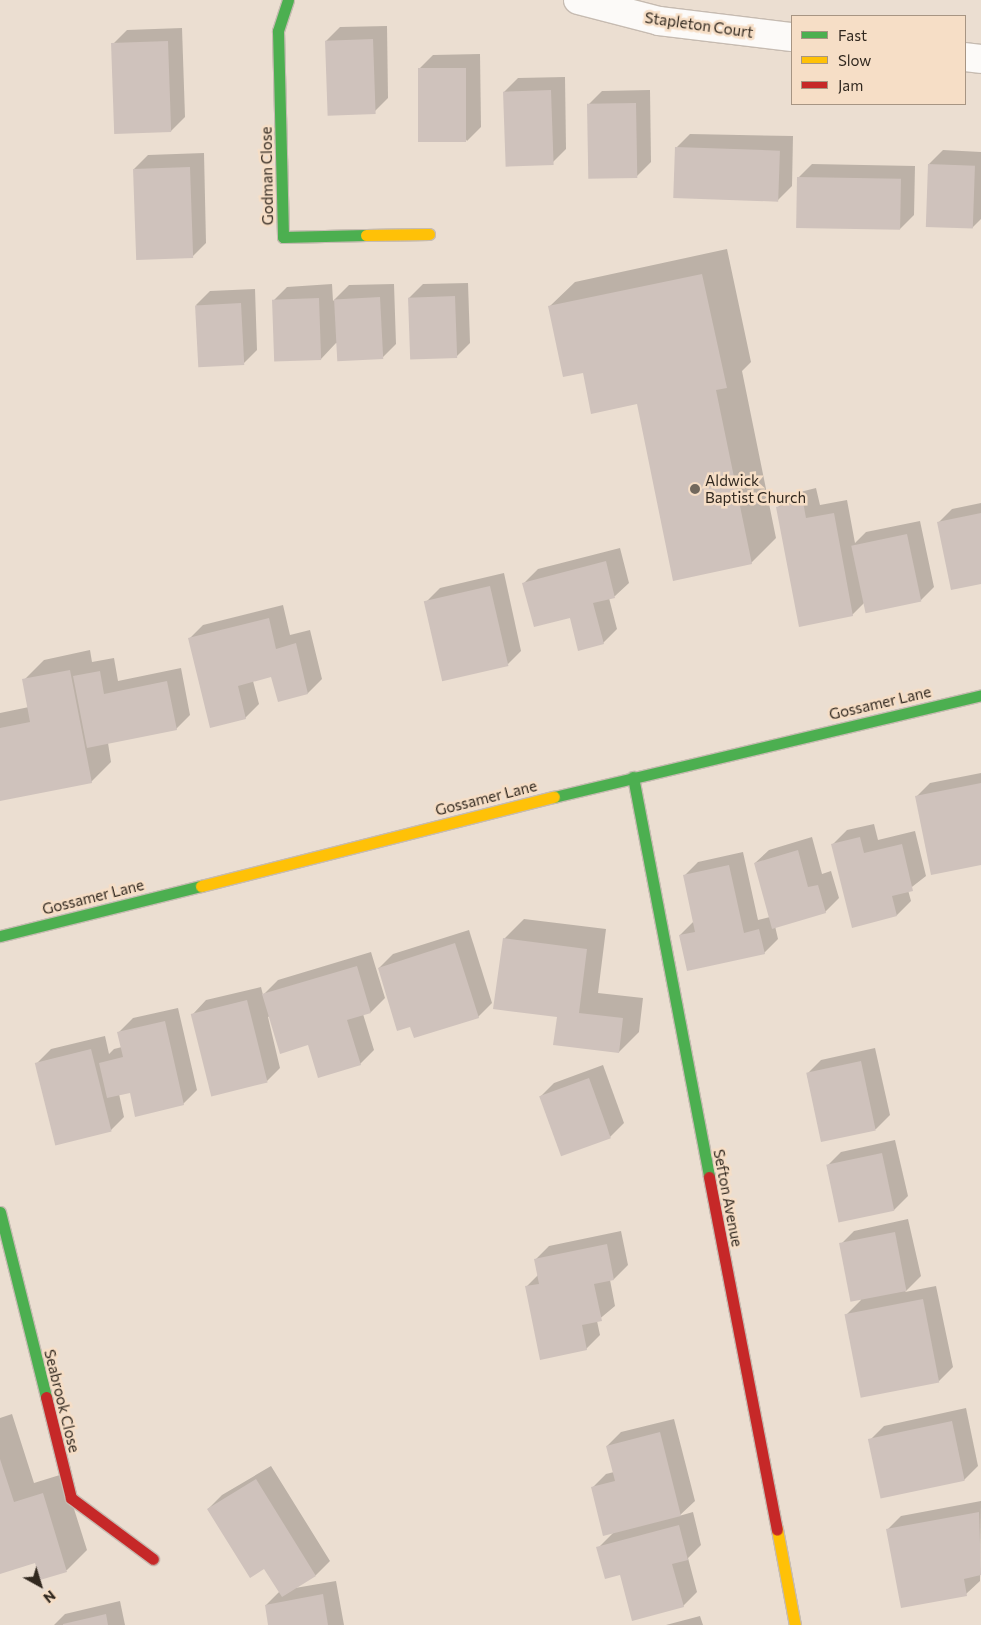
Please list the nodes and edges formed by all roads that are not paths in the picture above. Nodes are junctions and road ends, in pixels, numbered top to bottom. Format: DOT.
graph roads {
  1 [pos="288,0"];
  2 [pos="578,0"];
  3 [pos="791,37"];
  4 [pos="966,57"];
  5 [pos="981,59"];
  6 [pos="429,234"];
  7 [pos="981,694"];
  8 [pos="633,777"];
  9 [pos="0,936"];
  10 [pos="0,1212"];
  11 [pos="153,1559"];
  12 [pos="795,1625"];
  1 -- 6 [label="street, Godman Close"];
  2 -- 3 [label="street, Stapleton Court"];
  4 -- 5 [label="street"];
  7 -- 8 [label="street, Gossamer Lane"];
  8 -- 9 [label="street, Gossamer Lane"];
  8 -- 12 [label="street, Sefton Avenue"];
  10 -- 11 [label="street, Seabrook Close"];
}
